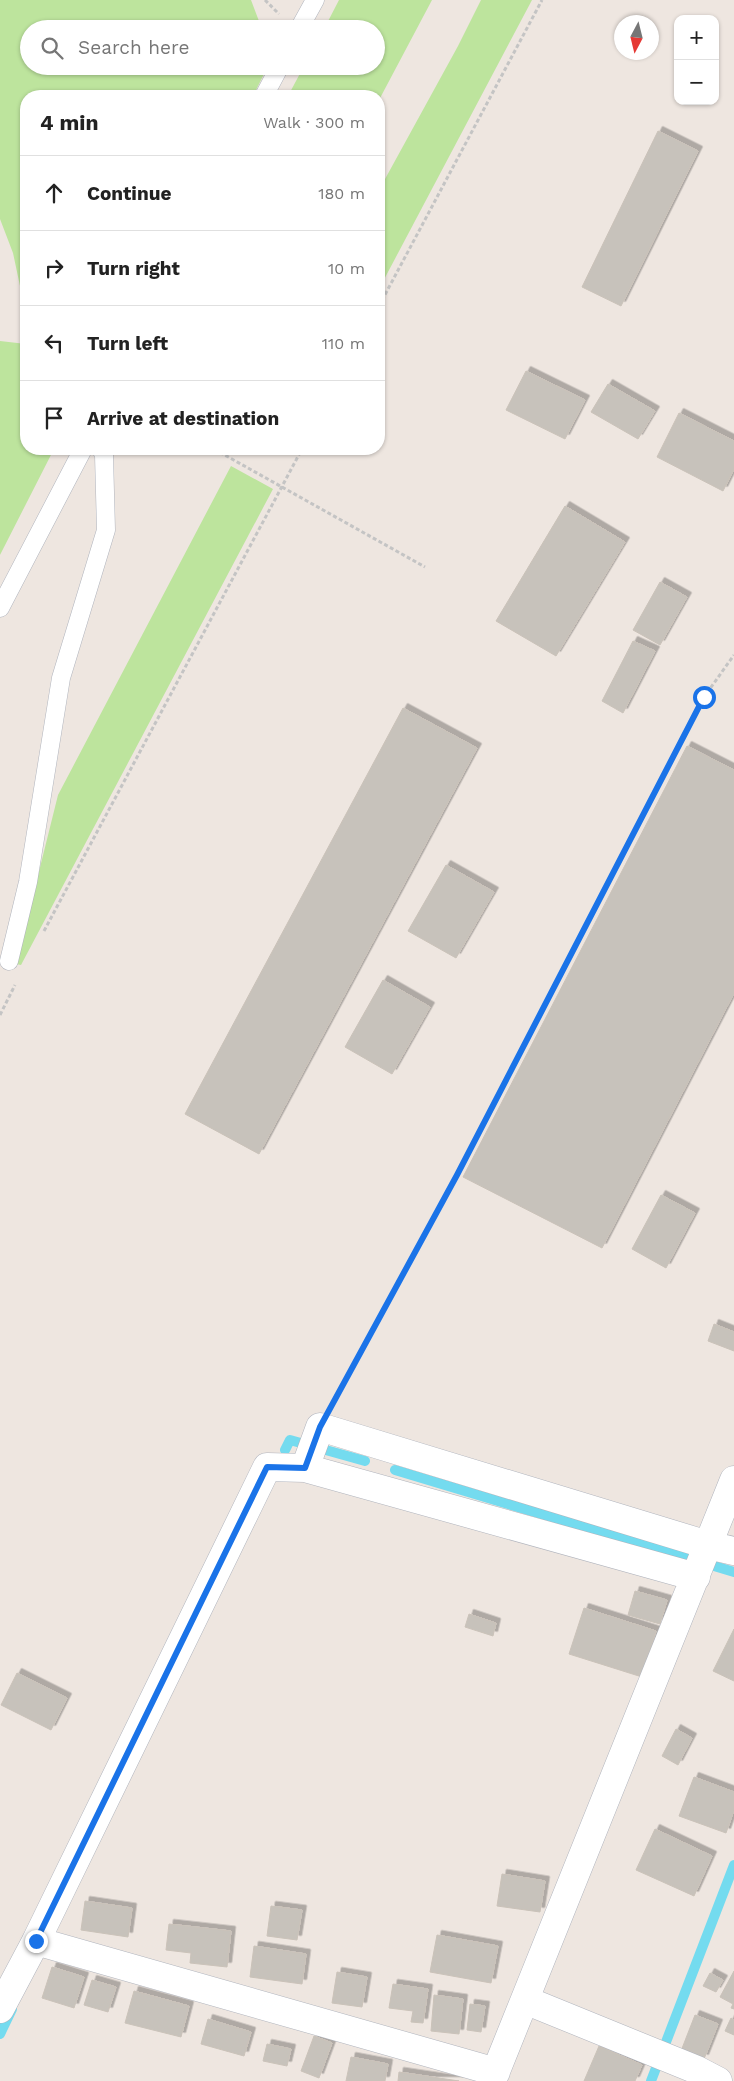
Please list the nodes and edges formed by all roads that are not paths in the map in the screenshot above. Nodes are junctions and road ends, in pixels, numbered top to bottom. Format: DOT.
graph roads {
  1 [pos="315,0"];
  2 [pos="304,20"];
  3 [pos="275,75"];
  4 [pos="267,90"];
  5 [pos="80,455"];
  6 [pos="104,455"];
  7 [pos="0,608"];
  8 [pos="9,961"];
  9 [pos="305,1468"];
  10 [pos="734,1480"];
  11 [pos="734,1551"];
  12 [pos="701,1562"];
  13 [pos="36,1941"];
  14 [pos="525,2000"];
  15 [pos="0,2009"];
  16 [pos="494,2076"];
  17 [pos="718,2081"];
  1 -- 2 [label="lane"];
  3 -- 4 [label="lane"];
  5 -- 7 [label="lane"];
  6 -- 8 [label="lane"];
  9 -- 12 [label="street"];
  9 -- 12 [label="street"];
  9 -- 13 [label="street"];
  10 -- 12 [label="street"];
  11 -- 12 [label="street"];
  12 -- 14 [label="street"];
  13 -- 15 [label="street"];
  13 -- 16 [label="street"];
  14 -- 16 [label="street"];
  14 -- 17 [label="street"];
}
